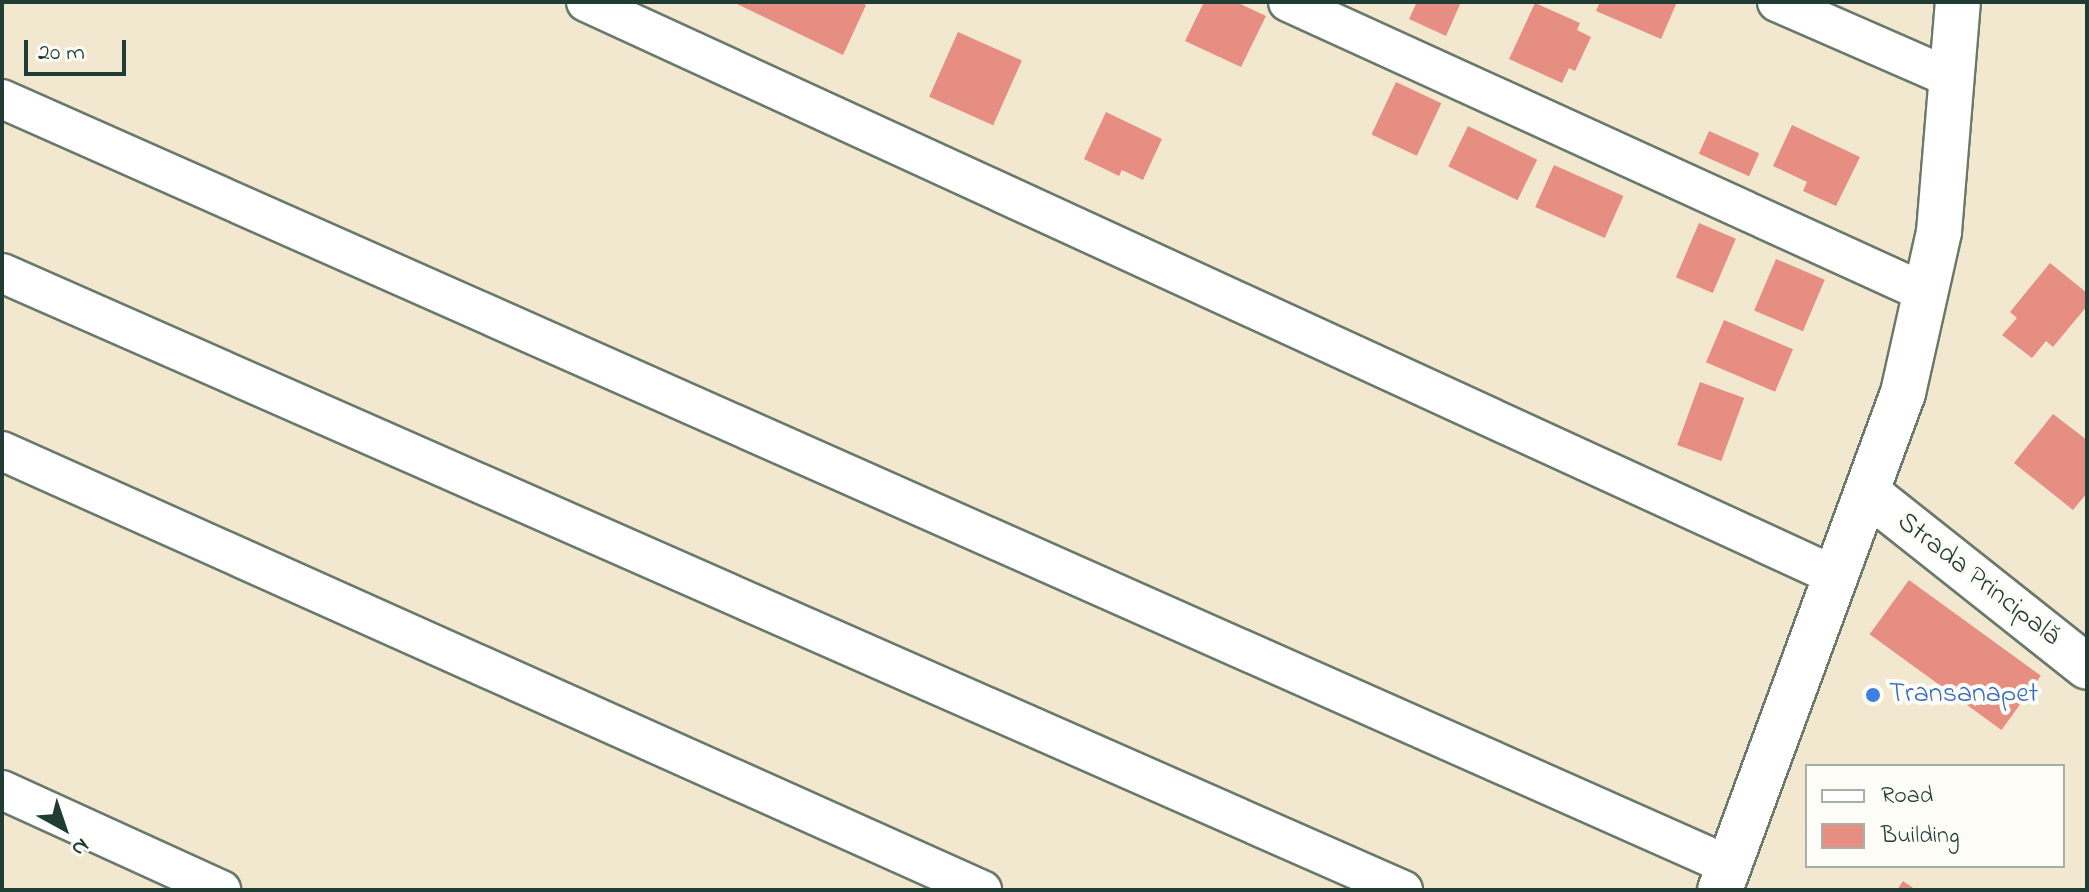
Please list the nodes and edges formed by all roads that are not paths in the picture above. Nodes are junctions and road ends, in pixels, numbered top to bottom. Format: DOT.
graph roads {
  1 [pos="586,2"];
  2 [pos="1288,2"];
  3 [pos="1777,2"];
  4 [pos="1958,2"];
  5 [pos="1953,79"];
  6 [pos="2,99"];
  7 [pos="2,273"];
  8 [pos="1928,294"];
  9 [pos="2,451"];
  10 [pos="1869,494"];
  11 [pos="1838,577"];
  12 [pos="2087,667"];
  13 [pos="2,790"];
  14 [pos="1725,878"];
  15 [pos="221,890"];
  16 [pos="982,890"];
  17 [pos="1403,890"];
  1 -- 11 [label="street"];
  2 -- 8 [label="street"];
  3 -- 5 [label="street"];
  4 -- 5 [label="main road"];
  5 -- 8 [label="main road"];
  6 -- 14 [label="street"];
  7 -- 17 [label="street"];
  8 -- 10 [label="main road"];
  9 -- 16 [label="street"];
  10 -- 11 [label="main road"];
  10 -- 12 [label="main road, Strada Principală"];
  11 -- 14 [label="main road"];
  13 -- 15 [label="street"];
}
